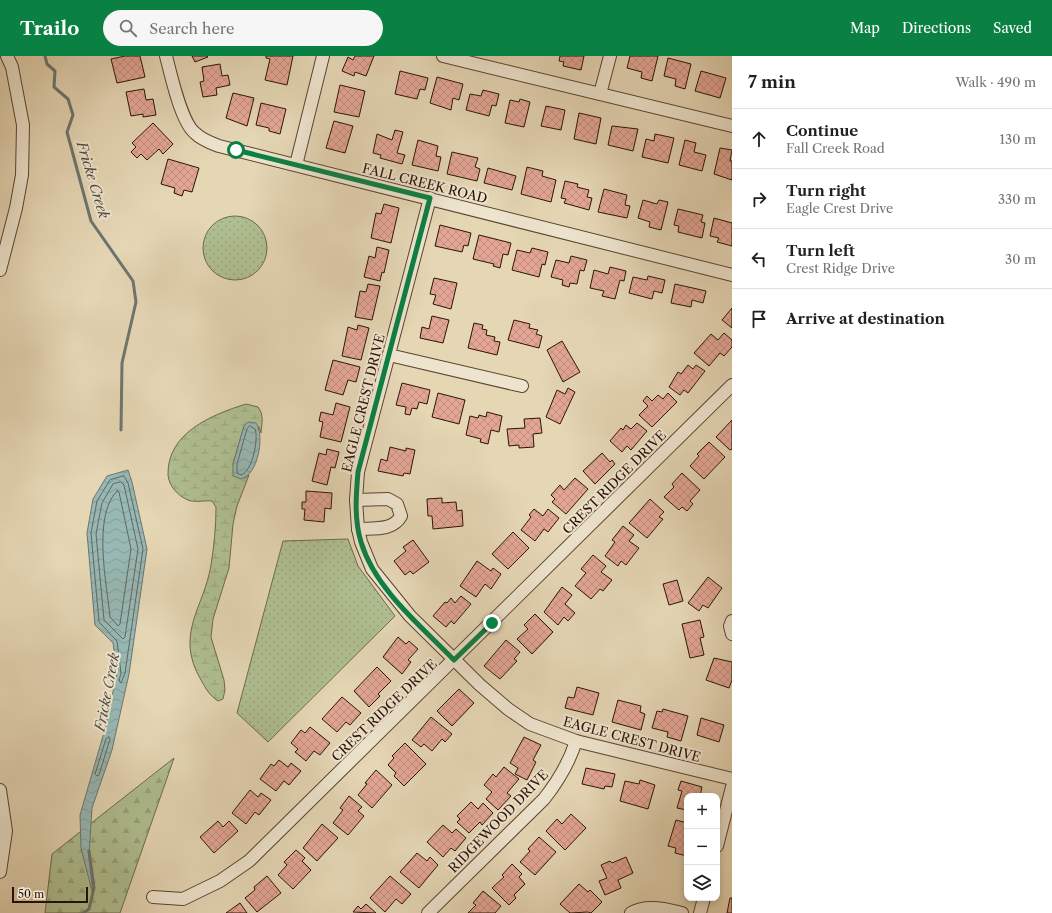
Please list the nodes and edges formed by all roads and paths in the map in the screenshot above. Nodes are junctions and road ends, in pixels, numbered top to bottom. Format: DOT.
graph roads {
  1 [pos="7,56"];
  2 [pos="166,56"];
  3 [pos="323,56"];
  4 [pos="443,56"];
  5 [pos="610,56"];
  6 [pos="600,94"];
  7 [pos="732,126"];
  8 [pos="296,165"];
  9 [pos="430,198"];
  10 [pos="0,270"];
  11 [pos="732,275"];
  12 [pos="389,354"];
  13 [pos="732,385"];
  14 [pos="522,386"];
  15 [pos="356,500"];
  16 [pos="358,529"];
  17 [pos="732,621"];
  18 [pos="732,634"];
  19 [pos="454,660"];
  20 [pos="576,741"];
  21 [pos="732,779"];
  22 [pos="732,787"];
  23 [pos="0,790"];
  24 [pos="720,834"];
  25 [pos="0,872"];
  26 [pos="153,897"];
  27 [pos="703,901"];
  28 [pos="428,913"];
  29 [pos="631,913"];
  30 [pos="682,913"];
  31 [pos="700,913"];
  1 -- 10 [label="street"];
  2 -- 8 [label="street, FALL CREEK ROAD"];
  3 -- 8 [label="street"];
  4 -- 6 [label="street"];
  5 -- 6 [label="street"];
  6 -- 7 [label="street"];
  8 -- 9 [label="street, FALL CREEK ROAD"];
  9 -- 11 [label="street, FALL CREEK ROAD"];
  9 -- 12 [label="street, EAGLE CREST DRIVE"];
  12 -- 14 [label="street"];
  12 -- 15 [label="street, EAGLE CREST DRIVE"];
  13 -- 19 [label="street, CREST RIDGE DRIVE"];
  15 -- 16 [label="street, EAGLE CREST DRIVE"];
  15 -- 16 [label="street"];
  16 -- 19 [label="street, EAGLE CREST DRIVE"];
  17 -- 18 [label="street"];
  19 -- 20 [label="street, EAGLE CREST DRIVE"];
  19 -- 26 [label="street, CREST RIDGE DRIVE"];
  20 -- 21 [label="street, EAGLE CREST DRIVE"];
  20 -- 28 [label="street, RIDGEWOOD DRIVE"];
  22 -- 24 [label="street"];
  23 -- 25 [label="street"];
  27 -- 31 [label="street"];
  29 -- 30 [label="street"];
}
